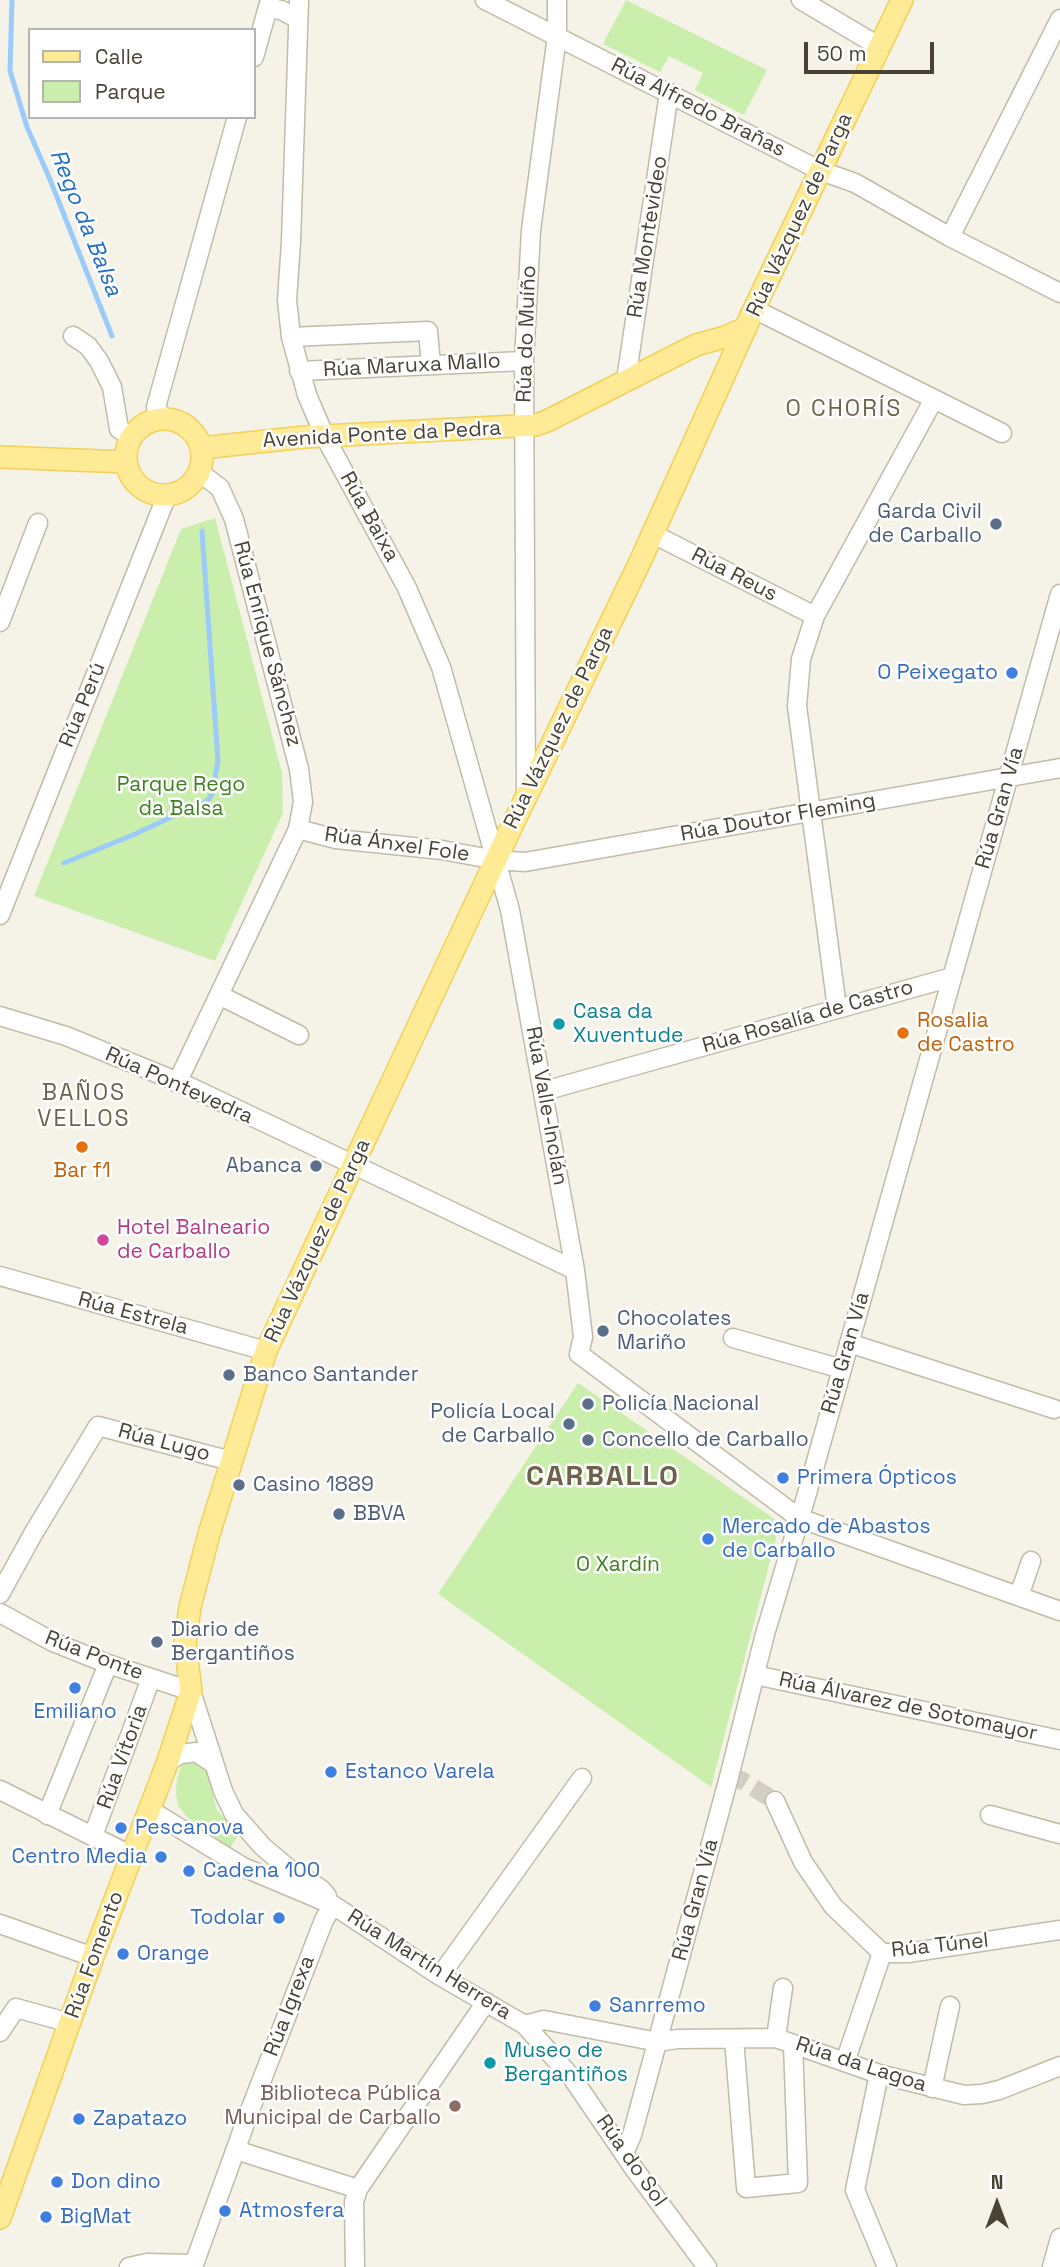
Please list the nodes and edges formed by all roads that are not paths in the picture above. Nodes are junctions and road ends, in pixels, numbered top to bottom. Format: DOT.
graph roads {
  1 [pos="299,0"];
  2 [pos="485,0"];
  3 [pos="557,0"];
  4 [pos="802,0"];
  5 [pos="902,0"];
  6 [pos="269,4"];
  7 [pos="298,19"];
  8 [pos="1060,19"];
  9 [pos="557,36"];
  10 [pos="880,47"];
  11 [pos="256,50"];
  12 [pos="669,93"];
  13 [pos="236,119"];
  14 [pos="821,172"];
  15 [pos="950,237"];
  16 [pos="772,271"];
  17 [pos="1060,293"];
  18 [pos="750,319"];
  19 [pos="72,336"];
  20 [pos="291,337"];
  21 [pos="729,347"];
  22 [pos="524,361"];
  23 [pos="431,365"];
  24 [pos="299,371"];
  25 [pos="626,380"];
  26 [pos="934,399"];
  27 [pos="163,419"];
  28 [pos="525,426"];
  29 [pos="1002,433"];
  30 [pos="132,437"];
  31 [pos="325,437"];
  32 [pos="0,457"];
  33 [pos="200,461"];
  34 [pos="127,462"];
  35 [pos="167,495"];
  36 [pos="38,523"];
  37 [pos="653,534"];
  38 [pos="1060,594"];
  39 [pos="815,616"];
  40 [pos="0,622"];
  41 [pos="1060,768"];
  42 [pos="1009,778"];
  43 [pos="526,796"];
  44 [pos="811,812"];
  45 [pos="298,829"];
  46 [pos="496,860"];
  47 [pos="0,915"];
  48 [pos="952,977"];
  49 [pos="219,995"];
  50 [pos="837,1008"];
  51 [pos="0,1016"];
  52 [pos="299,1035"];
  53 [pos="183,1084"];
  54 [pos="544,1091"];
  55 [pos="354,1165"];
  56 [pos="575,1270"];
  57 [pos="0,1276"];
  58 [pos="733,1338"];
  59 [pos="849,1343"];
  60 [pos="266,1351"];
  61 [pos="842,1370"];
  62 [pos="1054,1409"];
  63 [pos="231,1461"];
  64 [pos="799,1518"];
  65 [pos="1031,1561"];
  66 [pos="0,1594"];
  67 [pos="1019,1596"];
  68 [pos="1060,1611"];
  69 [pos="0,1613"];
  70 [pos="108,1664"];
  71 [pos="755,1675"];
  72 [pos="151,1678"];
  73 [pos="191,1691"];
  74 [pos="1060,1740"];
  75 [pos="168,1761"];
  76 [pos="214,1764"];
  77 [pos="582,1778"];
  78 [pos="0,1790"];
  79 [pos="775,1801"];
  80 [pos="149,1810"];
  81 [pos="47,1815"];
  82 [pos="990,1815"];
  83 [pos="1060,1834"];
  84 [pos="93,1836"];
  85 [pos="263,1847"];
  86 [pos="132,1856"];
  87 [pos="243,1867"];
  88 [pos="333,1905"];
  89 [pos="0,1924"];
  90 [pos="1060,1930"];
  91 [pos="882,1953"];
  92 [pos="93,1957"];
  93 [pos="440,1976"];
  94 [pos="783,1988"];
  95 [pos="486,2002"];
  96 [pos="950,2006"];
  97 [pos="70,2023"];
  98 [pos="525,2025"];
  99 [pos="0,2032"];
  100 [pos="734,2039"];
  101 [pos="785,2041"];
  102 [pos="657,2042"];
  103 [pos="845,2062"];
  104 [pos="1060,2066"];
  105 [pos="879,2074"];
  106 [pos="932,2088"];
  107 [pos="236,2150"];
  108 [pos="624,2153"];
  109 [pos="358,2189"];
  110 [pos="0,2218"];
  111 [pos="1060,2238"];
  112 [pos="194,2265"];
  113 [pos="129,2267"];
  114 [pos="355,2267"];
  115 [pos="707,2267"];
  116 [pos="887,2267"];
  117 [pos="1052,2267"];
  1 -- 7 [label="street, Rúa Baixa"];
  2 -- 9 [label="street, Rúa Alfredo Brañas"];
  3 -- 9 [label="street, Rúa do Muíño"];
  4 -- 10 [label="street"];
  5 -- 10 [label="main road, Rúa Vázquez de Parga"];
  6 -- 7 [label="street"];
  6 -- 11 [label="street"];
  7 -- 20 [label="street, Rúa Baixa"];
  8 -- 15 [label="street"];
  9 -- 12 [label="street, Rúa Alfredo Brañas"];
  9 -- 22 [label="street, Rúa do Muíño"];
  10 -- 14 [label="main road, Rúa Vázquez de Parga"];
  12 -- 14 [label="street, Rúa Alfredo Brañas"];
  12 -- 25 [label="street, Rúa Montevideo"];
  13 -- 27 [label="street"];
  14 -- 15 [label="street, Rúa Alfredo Brañas"];
  14 -- 16 [label="main road, Rúa Vázquez de Parga"];
  15 -- 17 [label="street, Rúa Alfredo Brañas"];
  16 -- 18 [label="main road, Rúa Vázquez de Parga"];
  16 -- 21 [label="main road, Rúa Vázquez de Parga"];
  18 -- 21 [label="main road, Avenida Ponte da Pedra"];
  18 -- 26 [label="street"];
  19 -- 30 [label="street"];
  20 -- 23 [label="street"];
  20 -- 24 [label="street, Rúa Baixa"];
  21 -- 25 [label="main road, Avenida Ponte da Pedra"];
  21 -- 37 [label="main road, Rúa Vázquez de Parga"];
  22 -- 23 [label="street, Rúa Maruxa Mallo"];
  22 -- 28 [label="street, Rúa do Muíño"];
  23 -- 24 [label="street, Rúa Maruxa Mallo"];
  24 -- 31 [label="street, Rúa Baixa"];
  25 -- 28 [label="main road, Avenida Ponte da Pedra"];
  26 -- 29 [label="street"];
  26 -- 39 [label="street"];
  27 -- 30 [label="main road"];
  27 -- 33 [label="main road"];
  28 -- 31 [label="main road, Avenida Ponte da Pedra"];
  28 -- 43 [label="street, Rúa do Muíño"];
  30 -- 34 [label="main road"];
  31 -- 33 [label="main road, Avenida Ponte da Pedra"];
  31 -- 46 [label="street, Rúa Baixa"];
  32 -- 34 [label="main road"];
  33 -- 35 [label="main road"];
  33 -- 45 [label="street, Rúa Enrique Sánchez"];
  34 -- 35 [label="main road"];
  35 -- 47 [label="street, Rúa Perú"];
  36 -- 40 [label="street"];
  37 -- 39 [label="street, Rúa Reus"];
  37 -- 43 [label="main road, Rúa Vázquez de Parga"];
  38 -- 42 [label="street, Rúa Gran Vía"];
  39 -- 44 [label="street"];
  41 -- 42 [label="street, Rúa Doutor Fleming"];
  42 -- 44 [label="street, Rúa Doutor Fleming"];
  42 -- 48 [label="street, Rúa Gran Vía"];
  43 -- 46 [label="main road, Rúa Vázquez de Parga"];
  44 -- 46 [label="street, Rúa Doutor Fleming"];
  44 -- 50 [label="street"];
  45 -- 46 [label="street, Rúa Ánxel Fole"];
  45 -- 49 [label="street, Rúa Enrique Sánchez"];
  46 -- 54 [label="street, Rúa Valle-Inclán"];
  46 -- 55 [label="main road, Rúa Vázquez de Parga"];
  48 -- 50 [label="street, Rúa Rosalía de Castro"];
  48 -- 59 [label="street, Rúa Gran Vía"];
  49 -- 52 [label="street"];
  49 -- 53 [label="street, Rúa Enrique Sánchez"];
  50 -- 54 [label="street, Rúa Rosalía de Castro"];
  51 -- 53 [label="street, Rúa Pontevedra"];
  53 -- 55 [label="street, Rúa Pontevedra"];
  54 -- 56 [label="street, Rúa Valle-Inclán"];
  55 -- 56 [label="street, Rúa Pontevedra"];
  55 -- 60 [label="main road, Rúa Vázquez de Parga"];
  56 -- 64 [label="street, Rúa Valle-Inclán"];
  57 -- 60 [label="street, Rúa Estrela"];
  58 -- 61 [label="street"];
  59 -- 61 [label="street, Rúa Gran Vía"];
  59 -- 62 [label="street"];
  60 -- 63 [label="main road, Rúa Vázquez de Parga"];
  61 -- 64 [label="street, Rúa Gran Vía"];
  63 -- 66 [label="street, Rúa Lugo"];
  63 -- 73 [label="main road, Rúa Vázquez de Parga"];
  64 -- 67 [label="street"];
  64 -- 71 [label="street, Rúa Gran Vía"];
  65 -- 67 [label="street"];
  67 -- 68 [label="street"];
  69 -- 70 [label="street, Rúa Ponte"];
  70 -- 72 [label="street, Rúa Ponte"];
  70 -- 81 [label="street"];
  71 -- 74 [label="street, Rúa Álvarez de Sotomayor"];
  71 -- 102 [label="street, Rúa Gran Vía"];
  72 -- 73 [label="street, Rúa Ponte"];
  72 -- 84 [label="street, Rúa Vitoria"];
  73 -- 75 [label="main road, Rúa Fomento"];
  73 -- 76 [label="street"];
  75 -- 76 [label="street"];
  75 -- 80 [label="main road, Rúa Fomento"];
  76 -- 85 [label="street"];
  77 -- 93 [label="street"];
  78 -- 81 [label="street"];
  79 -- 91 [label="street, Rúa Túnel"];
  80 -- 86 [label="main road, Rúa Fomento"];
  80 -- 87 [label="street"];
  81 -- 84 [label="street"];
  82 -- 83 [label="street"];
  84 -- 86 [label="street"];
  85 -- 87 [label="street"];
  85 -- 88 [label="street"];
  86 -- 92 [label="main road, Rúa Fomento"];
  87 -- 88 [label="street"];
  88 -- 93 [label="street, Rúa Martín Herrera"];
  88 -- 107 [label="street, Rúa Igrexa"];
  89 -- 92 [label="street"];
  90 -- 91 [label="street, Rúa Túnel"];
  91 -- 103 [label="street"];
  92 -- 97 [label="main road, Rúa Fomento"];
  93 -- 95 [label="street, Rúa Martín Herrera"];
  94 -- 101 [label="street"];
  95 -- 98 [label="street, Rúa Martín Herrera"];
  95 -- 109 [label="street"];
  96 -- 106 [label="street"];
  97 -- 99 [label="street"];
  97 -- 110 [label="main road, Rúa Fomento"];
  98 -- 102 [label="street, Rúa da Lagoa"];
  98 -- 108 [label="street, Rúa do Sol"];
  100 -- 101 [label="street, Rúa da Lagoa"];
  100 -- 101 [label="street"];
  100 -- 102 [label="street, Rúa da Lagoa"];
  101 -- 103 [label="street, Rúa da Lagoa"];
  102 -- 108 [label="street, Rúa Gran Vía"];
  103 -- 105 [label="street, Rúa da Lagoa"];
  104 -- 106 [label="street, Rúa da Lagoa"];
  105 -- 106 [label="street, Rúa da Lagoa"];
  105 -- 116 [label="street"];
  107 -- 109 [label="street"];
  107 -- 112 [label="street, Rúa Igrexa"];
  108 -- 115 [label="street, Rúa do Sol"];
  109 -- 114 [label="street"];
  111 -- 117 [label="street"];
  112 -- 113 [label="street"];
}
